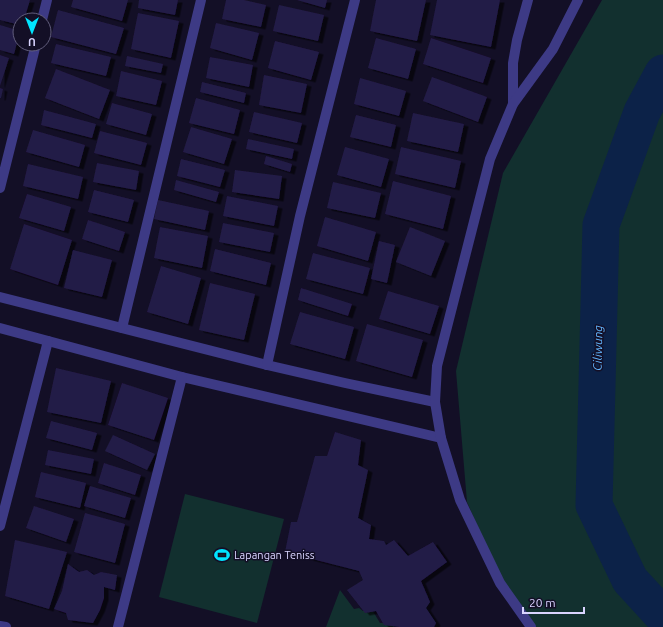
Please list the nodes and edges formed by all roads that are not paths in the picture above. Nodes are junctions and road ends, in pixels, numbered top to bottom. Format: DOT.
graph roads {
  1 [pos="47,0"];
  2 [pos="201,0"];
  3 [pos="355,0"];
  4 [pos="528,0"];
  5 [pos="578,0"];
  6 [pos="44,12"];
  7 [pos="34,52"];
  8 [pos="513,104"];
  9 [pos="0,188"];
  10 [pos="0,297"];
  11 [pos="0,328"];
  12 [pos="122,328"];
  13 [pos="48,341"];
  14 [pos="267,365"];
  15 [pos="182,377"];
  16 [pos="435,402"];
  17 [pos="441,438"];
  18 [pos="0,526"];
  19 [pos="0,626"];
  20 [pos="6,627"];
  21 [pos="118,627"];
  22 [pos="531,627"];
  1 -- 6 [label="street"];
  2 -- 12 [label="street"];
  3 -- 14 [label="street"];
  4 -- 8 [label="street"];
  5 -- 8 [label="street"];
  7 -- 9 [label="street"];
  8 -- 16 [label="street"];
  10 -- 12 [label="street"];
  11 -- 13 [label="street"];
  12 -- 14 [label="street"];
  13 -- 15 [label="street"];
  13 -- 18 [label="street"];
  14 -- 16 [label="street"];
  15 -- 17 [label="street"];
  15 -- 21 [label="street"];
  16 -- 17 [label="street"];
  17 -- 22 [label="street"];
  19 -- 20 [label="street"];
}
